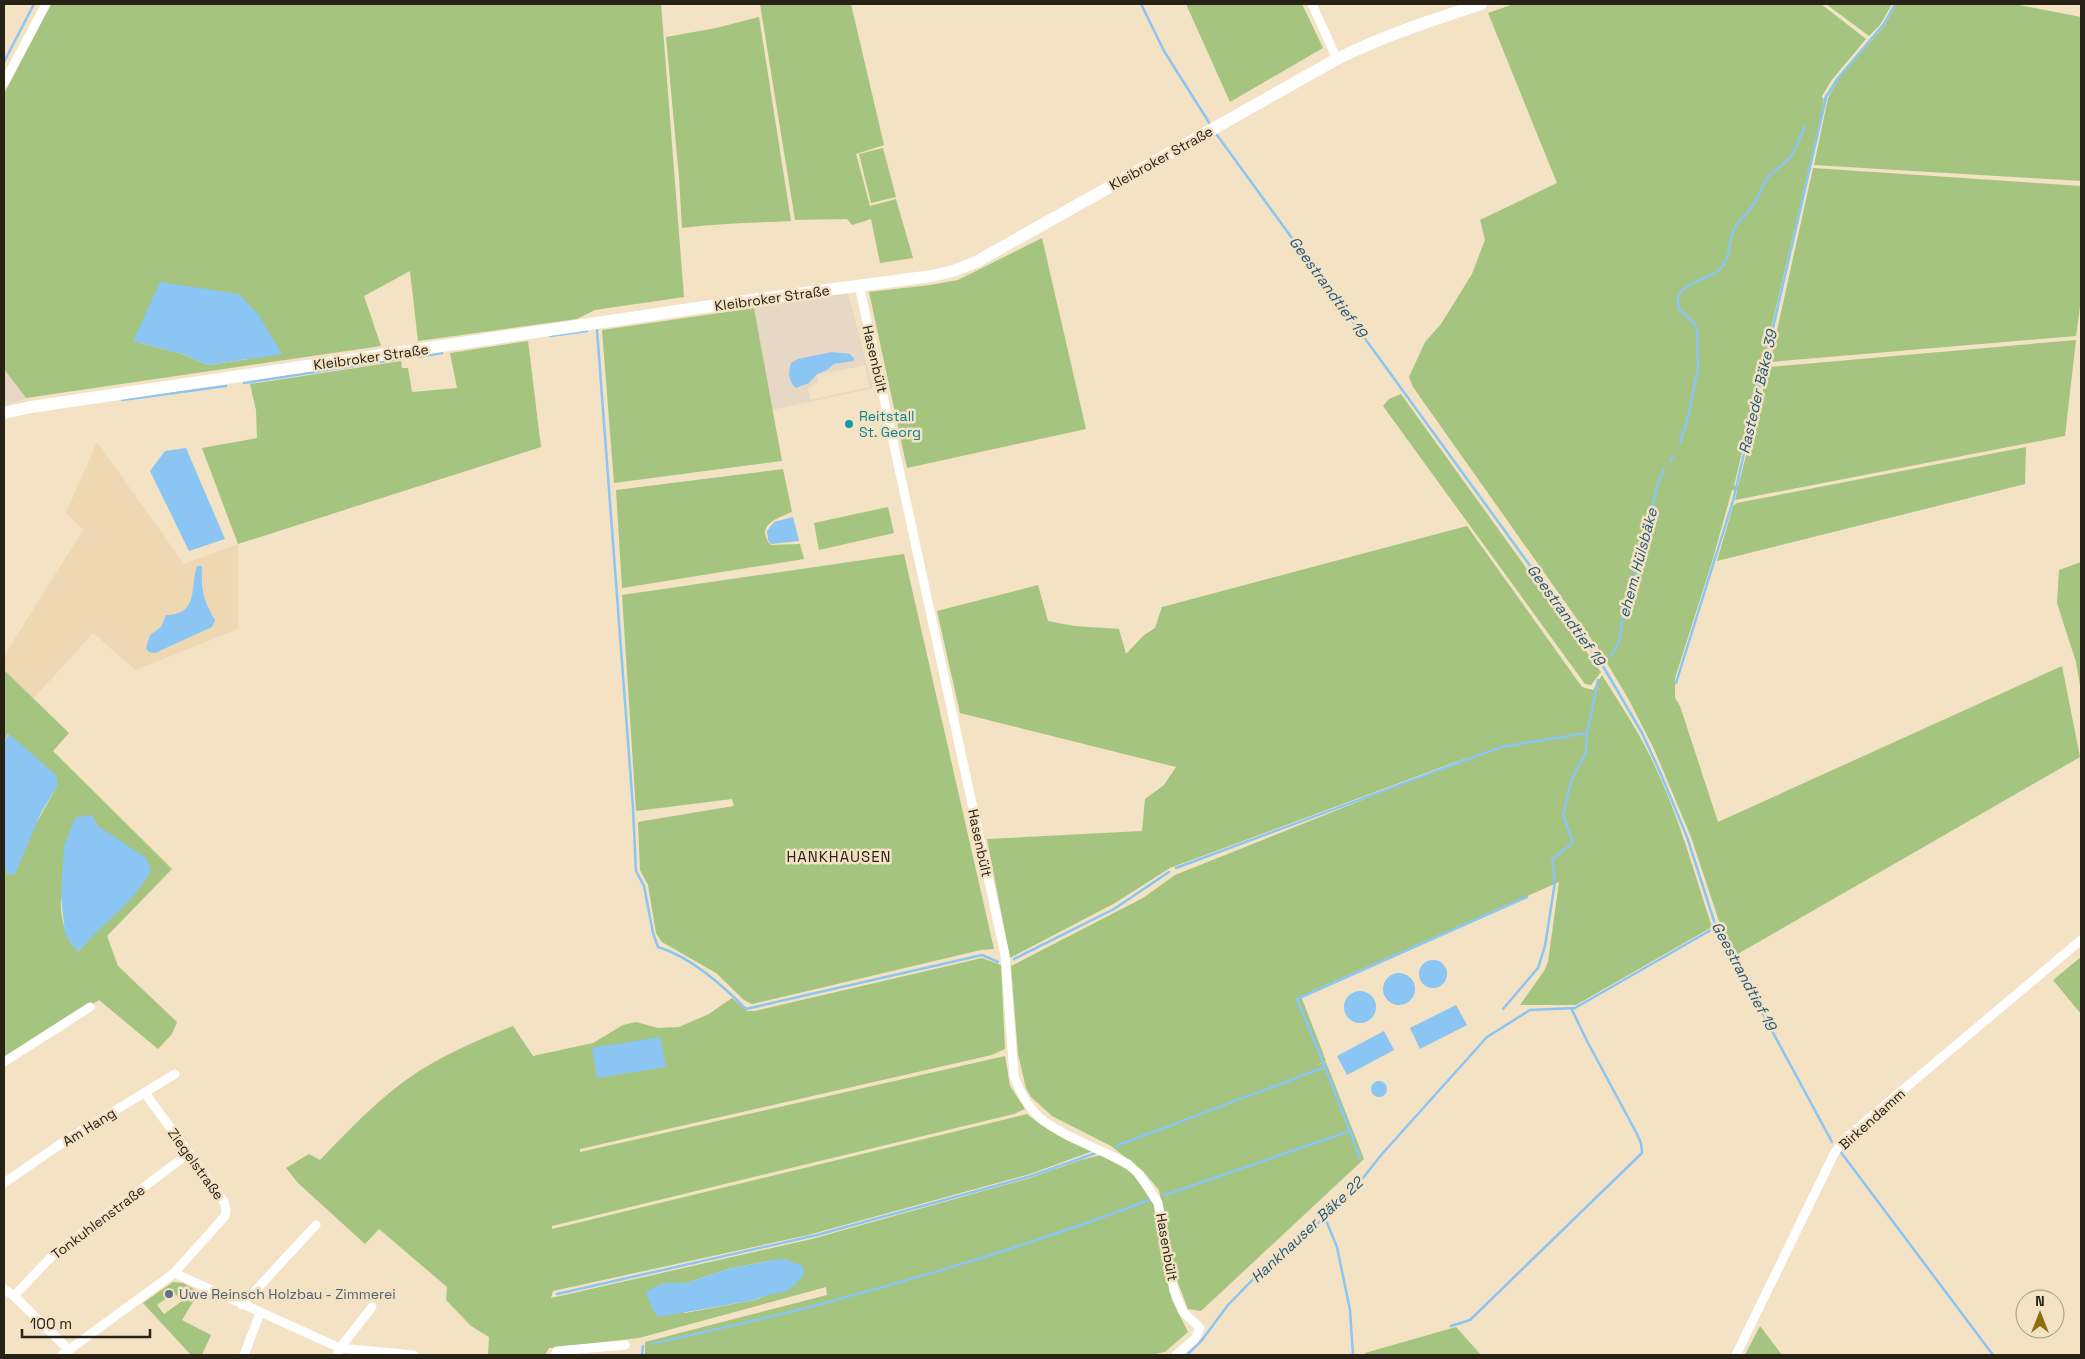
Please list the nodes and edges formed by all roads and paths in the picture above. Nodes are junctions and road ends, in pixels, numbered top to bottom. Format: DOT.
graph roads {
  1 [pos="46,4"];
  2 [pos="1312,4"];
  3 [pos="1481,4"];
  4 [pos="1337,59"];
  5 [pos="4,83"];
  6 [pos="859,286"];
  7 [pos="4,413"];
  8 [pos="2081,940"];
  9 [pos="90,1007"];
  10 [pos="4,1062"];
  11 [pos="175,1074"];
  12 [pos="145,1093"];
  13 [pos="188,1154"];
  14 [pos="4,1182"];
  15 [pos="316,1225"];
  16 [pos="174,1273"];
  17 [pos="4,1288"];
  18 [pos="14,1296"];
  19 [pos="242,1305"];
  20 [pos="372,1307"];
  21 [pos="260,1312"];
  22 [pos="626,1345"];
  23 [pos="339,1352"];
  24 [pos="66,1353"];
  25 [pos="244,1355"];
  26 [pos="414,1355"];
  27 [pos="555,1355"];
  28 [pos="1176,1355"];
  29 [pos="1736,1355"];
  1 -- 5 [label="street"];
  2 -- 4 [label="street"];
  3 -- 4 [label="street, Kleibroker Straße"];
  4 -- 6 [label="street, Kleibroker Straße"];
  6 -- 7 [label="street, Kleibroker Straße"];
  6 -- 28 [label="street, Hasenbült"];
  8 -- 29 [label="street, Birkendamm"];
  9 -- 10 [label="street"];
  11 -- 12 [label="street, Am Hang"];
  12 -- 13 [label="street, Ziegelstraße"];
  12 -- 14 [label="street, Am Hang"];
  13 -- 16 [label="street, Ziegelstraße"];
  13 -- 18 [label="street, Tonkuhlenstraße"];
  15 -- 19 [label="street"];
  16 -- 19 [label="street"];
  16 -- 24 [label="street, Ziegelstraße"];
  17 -- 18 [label="street"];
  18 -- 24 [label="street"];
  19 -- 21 [label="street"];
  20 -- 23 [label="street"];
  21 -- 23 [label="street"];
  21 -- 25 [label="street"];
  22 -- 27 [label="street"];
  23 -- 26 [label="street"];
}
